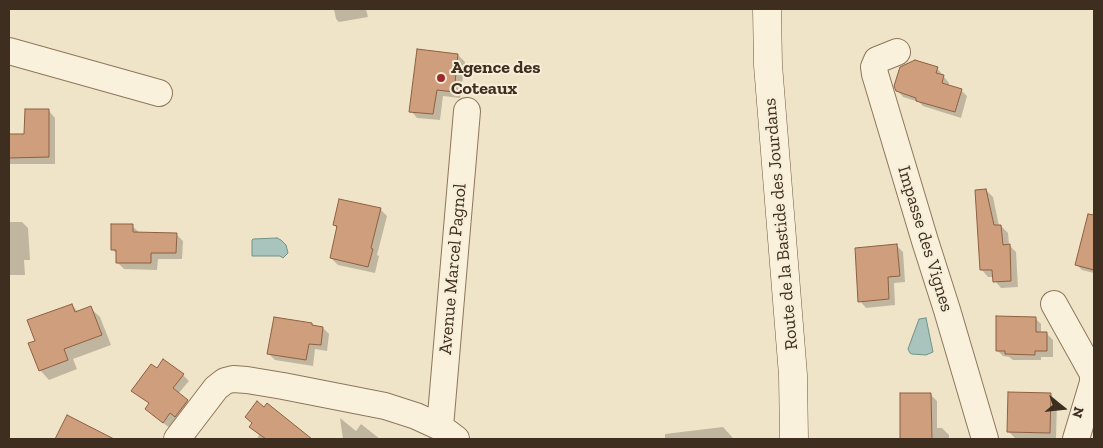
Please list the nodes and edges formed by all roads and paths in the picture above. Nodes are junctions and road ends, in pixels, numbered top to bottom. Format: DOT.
graph roads {
  1 [pos="767,9"];
  2 [pos="9,51"];
  3 [pos="897,52"];
  4 [pos="159,93"];
  5 [pos="466,110"];
  6 [pos="1054,304"];
  7 [pos="448,433"];
  8 [pos="178,439"];
  9 [pos="794,439"];
  10 [pos="985,439"];
  11 [pos="1076,439"];
  1 -- 9 [label="main road, Route de la Bastide des Jourdans"];
  2 -- 4 [label="street"];
  3 -- 10 [label="street, Impasse des Vignes"];
  5 -- 7 [label="street, Avenue Marcel Pagnol"];
  6 -- 11 [label="street"];
  7 -- 8 [label="street, Avenue Marcel Pagnol"];
}
